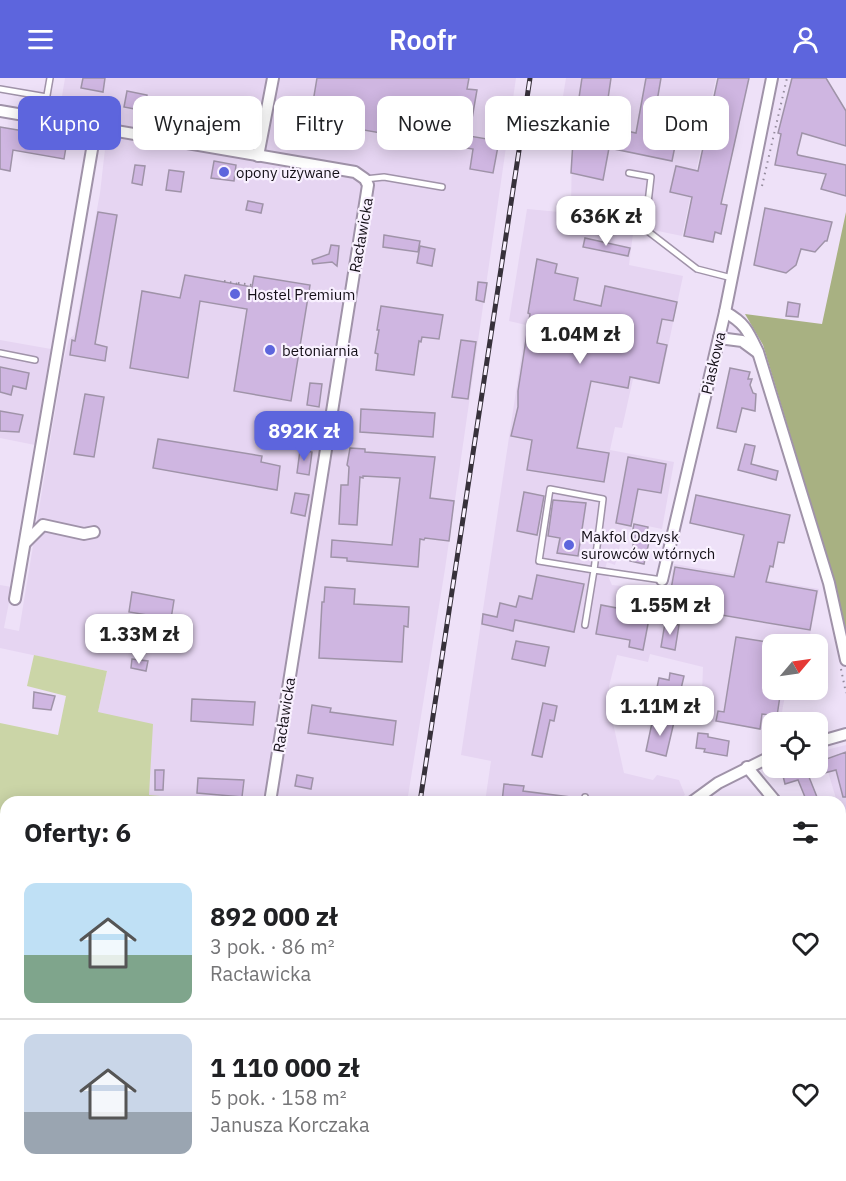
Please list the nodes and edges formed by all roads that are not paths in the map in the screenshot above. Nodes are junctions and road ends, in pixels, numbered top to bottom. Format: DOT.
graph roads {
  1 [pos="50,78"];
  2 [pos="273,78"];
  3 [pos="772,78"];
  4 [pos="0,89"];
  5 [pos="41,96"];
  6 [pos="47,96"];
  7 [pos="0,111"];
  8 [pos="18,114"];
  9 [pos="121,131"];
  10 [pos="92,150"];
  11 [pos="258,156"];
  12 [pos="629,173"];
  13 [pos="365,179"];
  14 [pos="442,188"];
  15 [pos="732,278"];
  16 [pos="725,312"];
  17 [pos="719,338"];
  18 [pos="758,352"];
  19 [pos="0,353"];
  20 [pos="35,360"];
  21 [pos="94,532"];
  22 [pos="25,542"];
  23 [pos="594,570"];
  24 [pos="662,580"];
  25 [pos="15,599"];
  26 [pos="585,625"];
  27 [pos="843,661"];
  28 [pos="846,734"];
  29 [pos="828,739"];
  30 [pos="762,760"];
  31 [pos="747,767"];
  32 [pos="271,796"];
  33 [pos="700,796"];
  34 [pos="771,796"];
  1 -- 6 [label="lane"];
  2 -- 11 [label="street"];
  3 -- 15 [label="street, Piaskowa"];
  4 -- 5 [label="lane"];
  7 -- 8 [label="street, Racławicka"];
  9 -- 11 [label="street, Racławicka"];
  10 -- 22 [label="street"];
  11 -- 13 [label="street, Racławicka"];
  12 -- 15 [label="lane"];
  13 -- 14 [label="lane"];
  13 -- 32 [label="street, Racławicka"];
  15 -- 16 [label="street, Piaskowa"];
  16 -- 17 [label="street, Piaskowa"];
  16 -- 18 [label="street"];
  17 -- 18 [label="street"];
  17 -- 24 [label="street, Piaskowa"];
  18 -- 27 [label="street"];
  19 -- 20 [label="lane"];
  21 -- 22 [label="street"];
  22 -- 25 [label="street"];
  23 -- 23 [label="lane, Piaskowa"];
  23 -- 24 [label="lane, Piaskowa"];
  23 -- 26 [label="lane, Piaskowa"];
  28 -- 29 [label="street"];
  30 -- 31 [label="street"];
  31 -- 33 [label="street"];
  31 -- 34 [label="street"];
}
